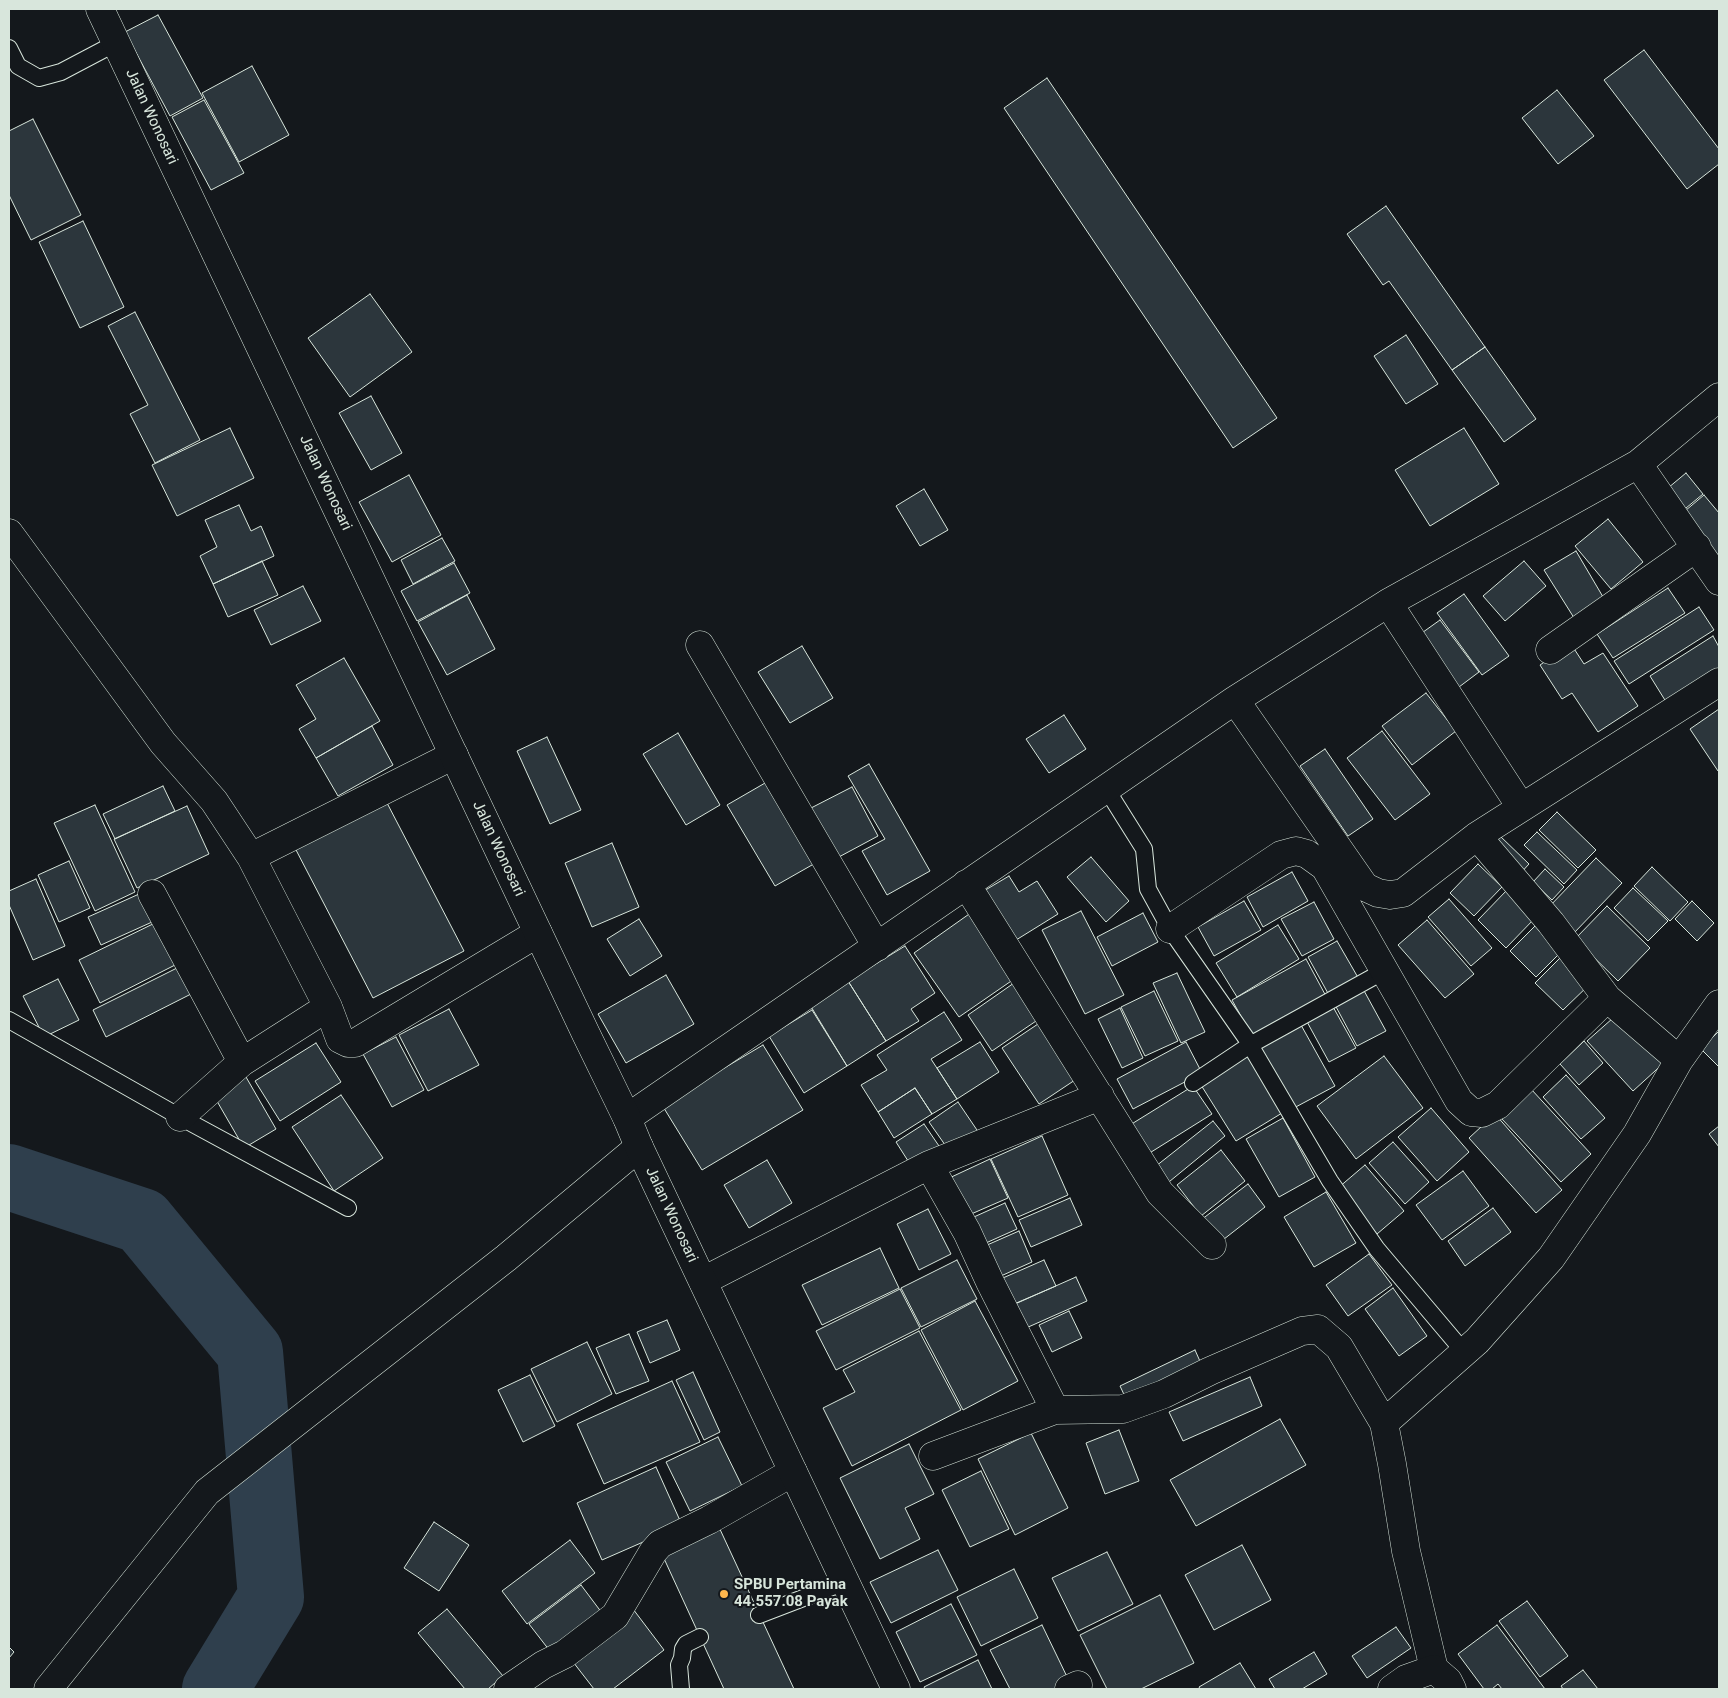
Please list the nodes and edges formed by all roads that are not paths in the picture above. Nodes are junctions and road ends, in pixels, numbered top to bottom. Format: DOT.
graph roads {
  1 [pos="100,9"];
  2 [pos="116,43"];
  3 [pos="9,48"];
  4 [pos="1719,397"];
  5 [pos="1638,464"];
  6 [pos="9,533"];
  7 [pos="1697,547"];
  8 [pos="1719,581"];
  9 [pos="1388,602"];
  10 [pos="700,645"];
  11 [pos="1550,650"];
  12 [pos="1719,682"];
  13 [pos="1235,700"];
  14 [pos="454,755"];
  15 [pos="1107,790"];
  16 [pos="1521,807"];
  17 [pos="1476,836"];
  18 [pos="252,857"];
  19 [pos="966,884"];
  20 [pos="152,894"];
  21 [pos="1170,929"];
  22 [pos="538,933"];
  23 [pos="877,947"];
  24 [pos="1384,971"];
  25 [pos="1607,998"];
  26 [pos="1719,1004"];
  27 [pos="328,1007"];
  28 [pos="9,1020"];
  29 [pos="1250,1045"];
  30 [pos="1679,1060"];
  31 [pos="242,1062"];
  32 [pos="1193,1082"];
  33 [pos="1100,1096"];
  34 [pos="180,1117"];
  35 [pos="627,1118"];
  36 [pos="639,1147"];
  37 [pos="929,1165"];
  38 [pos="348,1208"];
  39 [pos="1212,1245"];
  40 [pos="703,1281"];
  41 [pos="1464,1352"];
  42 [pos="1054,1410"];
  43 [pos="1384,1423"];
  44 [pos="933,1456"];
  45 [pos="793,1472"];
  46 [pos="845,1582"];
  47 [pos="759,1614"];
  48 [pos="700,1637"];
  49 [pos="1434,1669"];
  50 [pos="48,1689"];
  51 [pos="508,1689"];
  52 [pos="681,1689"];
  53 [pos="894,1689"];
  54 [pos="1392,1689"];
  55 [pos="1452,1689"];
  1 -- 2 [label="main road, Jalan Wonosari"];
  2 -- 3 [label="lane"];
  2 -- 14 [label="main road, Jalan Wonosari"];
  4 -- 5 [label="main road"];
  5 -- 7 [label="main road"];
  5 -- 9 [label="main road"];
  6 -- 18 [label="main road"];
  7 -- 8 [label="main road"];
  7 -- 11 [label="main road"];
  9 -- 13 [label="main road"];
  9 -- 16 [label="main road"];
  10 -- 23 [label="main road"];
  12 -- 16 [label="main road"];
  13 -- 15 [label="main road"];
  13 -- 17 [label="main road"];
  14 -- 18 [label="main road"];
  14 -- 22 [label="main road, Jalan Wonosari"];
  15 -- 19 [label="main road"];
  15 -- 21 [label="lane"];
  16 -- 17 [label="main road"];
  17 -- 25 [label="main road"];
  18 -- 27 [label="main road"];
  19 -- 23 [label="main road"];
  19 -- 33 [label="main road"];
  20 -- 31 [label="main road"];
  21 -- 24 [label="main road"];
  21 -- 29 [label="lane"];
  22 -- 27 [label="main road"];
  22 -- 35 [label="main road, Jalan Wonosari"];
  23 -- 35 [label="main road"];
  24 -- 25 [label="main road"];
  24 -- 29 [label="lane"];
  25 -- 30 [label="main road"];
  26 -- 30 [label="main road"];
  27 -- 31 [label="main road"];
  28 -- 34 [label="lane"];
  29 -- 32 [label="lane"];
  29 -- 41 [label="lane"];
  30 -- 41 [label="main road"];
  31 -- 34 [label="main road"];
  33 -- 37 [label="main road"];
  33 -- 39 [label="main road"];
  34 -- 38 [label="lane"];
  35 -- 36 [label="main road, Jalan Wonosari"];
  36 -- 40 [label="main road, Jalan Wonosari"];
  36 -- 50 [label="main road"];
  37 -- 40 [label="main road"];
  37 -- 42 [label="main road"];
  40 -- 45 [label="main road, Jalan Wonosari"];
  41 -- 43 [label="main road"];
  42 -- 43 [label="main road"];
  42 -- 44 [label="main road"];
  43 -- 49 [label="main road"];
  45 -- 46 [label="main road, Jalan Wonosari"];
  45 -- 51 [label="main road"];
  46 -- 47 [label="lane"];
  46 -- 53 [label="main road, Jalan Wonosari"];
  48 -- 52 [label="lane"];
  49 -- 54 [label="main road"];
  49 -- 55 [label="main road"];
}
